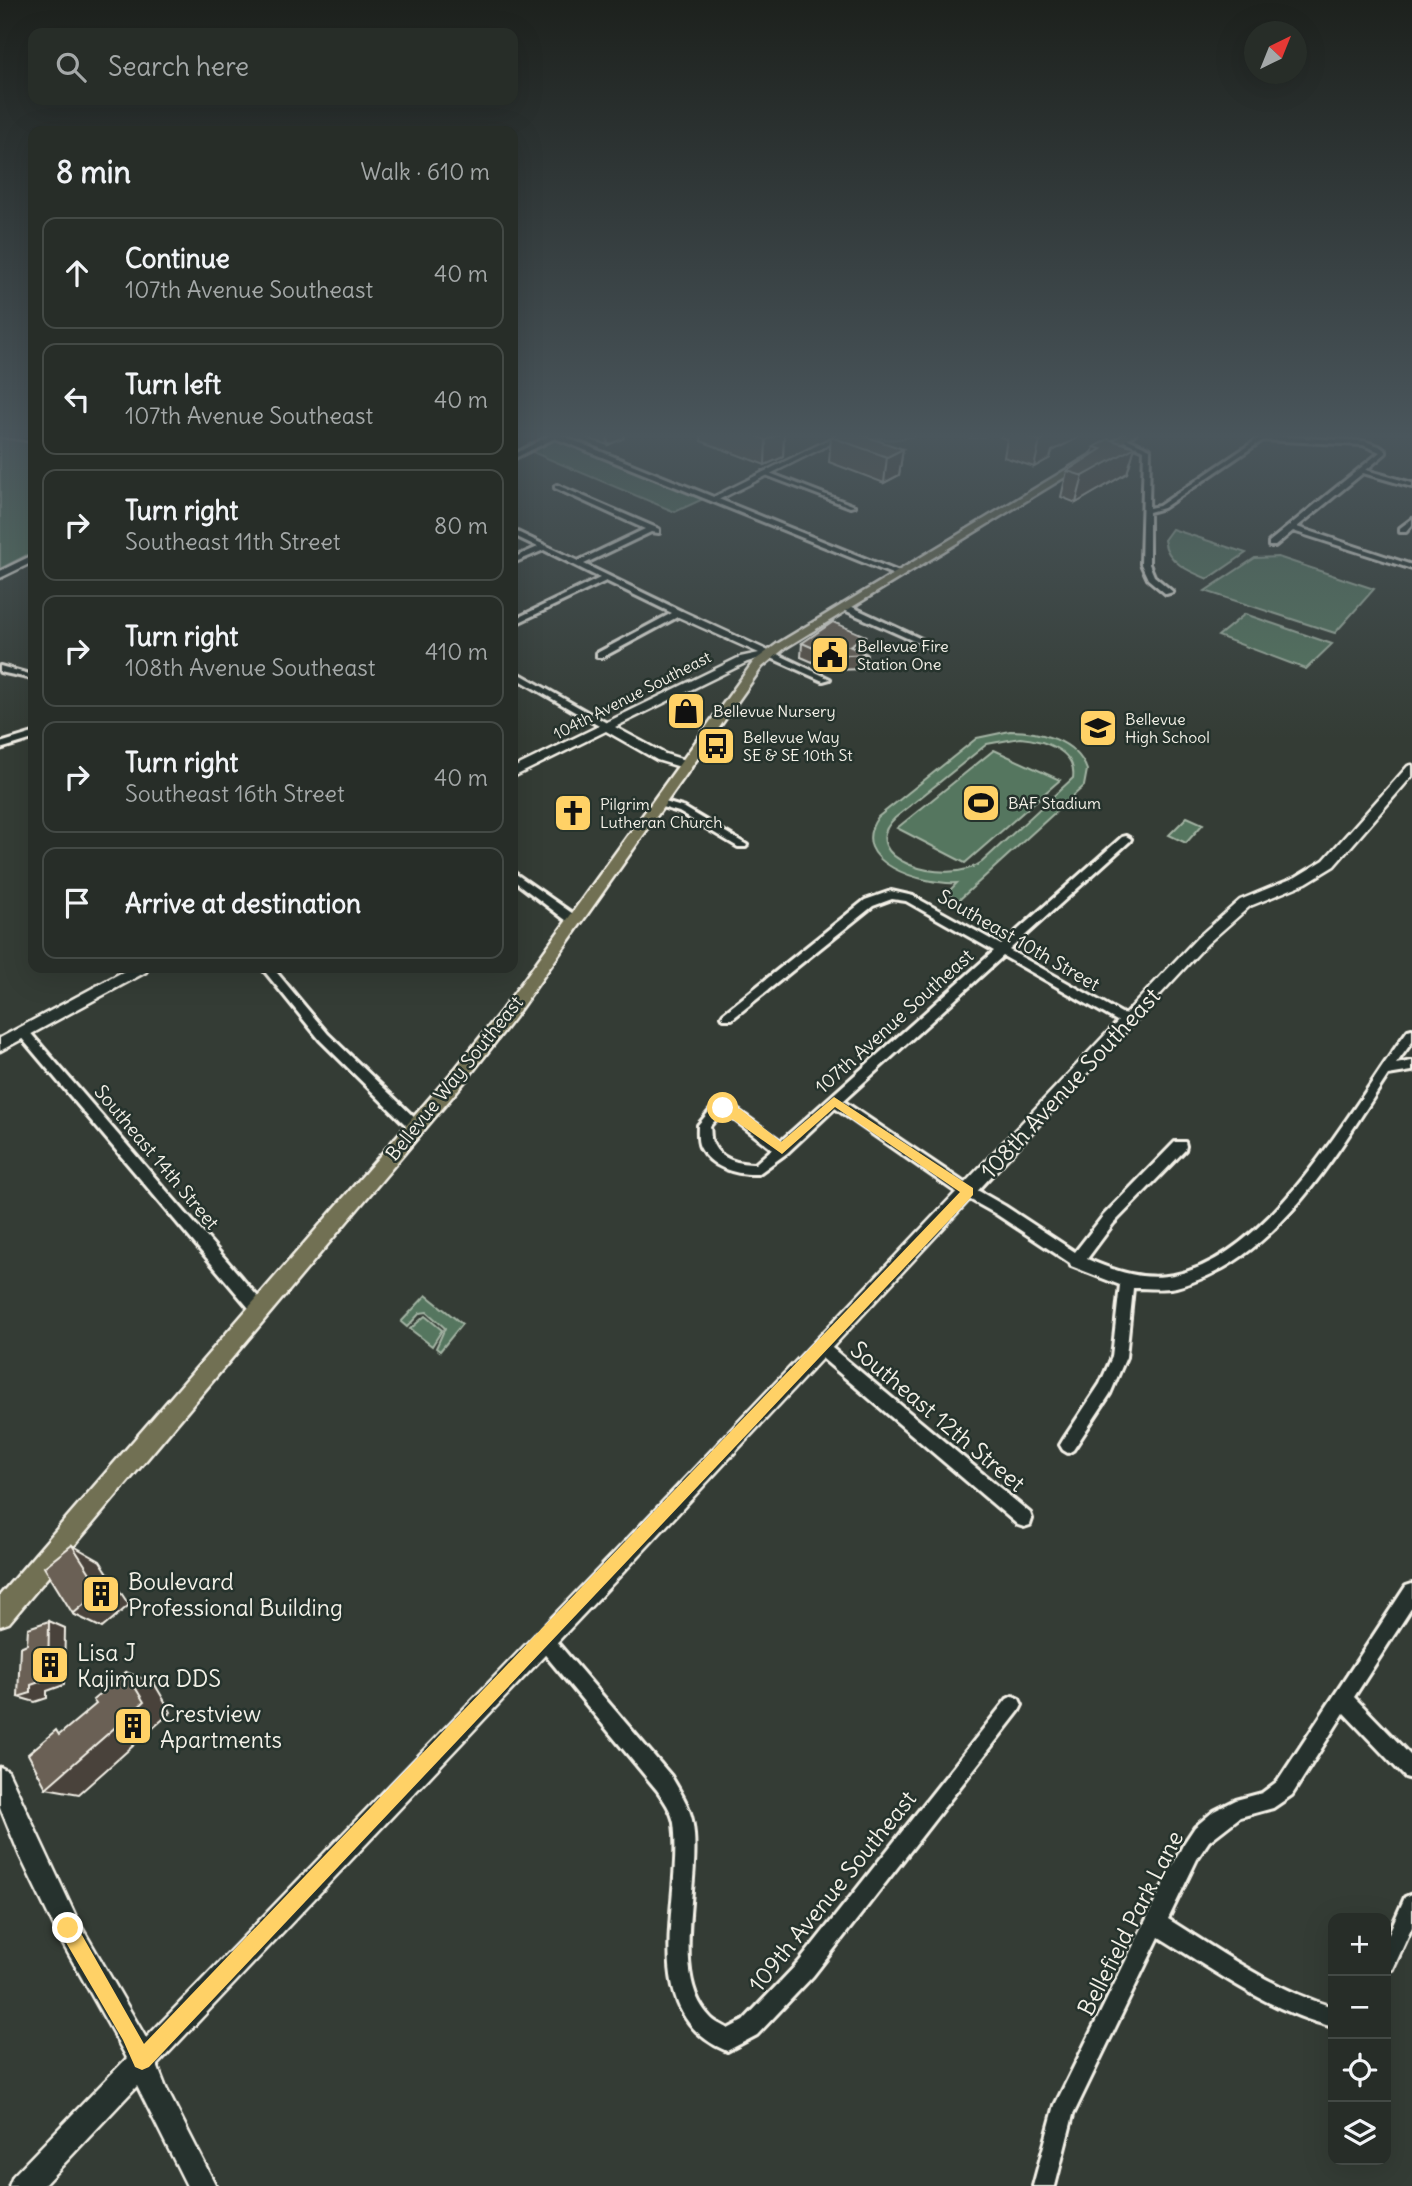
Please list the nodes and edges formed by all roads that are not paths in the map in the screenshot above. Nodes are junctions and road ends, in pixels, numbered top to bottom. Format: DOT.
graph roads {
  1 [pos="519,535"];
  2 [pos="642,535"];
  3 [pos="803,535"];
  4 [pos="965,535"];
  5 [pos="1145,535"];
  6 [pos="1283,535"];
  7 [pos="1314,535"];
  8 [pos="1272,544"];
  9 [pos="544,547"];
  10 [pos="518,559"];
  11 [pos="28,561"];
  12 [pos="578,564"];
  13 [pos="1412,567"];
  14 [pos="900,574"];
  15 [pos="0,575"];
  16 [pos="606,578"];
  17 [pos="1169,592"];
  18 [pos="845,607"];
  19 [pos="678,613"];
  20 [pos="518,621"];
  21 [pos="928,644"];
  22 [pos="770,654"];
  23 [pos="600,655"];
  24 [pos="0,668"];
  25 [pos="28,676"];
  26 [pos="518,676"];
  27 [pos="826,679"];
  28 [pos="609,728"];
  29 [pos="28,738"];
  30 [pos="0,746"];
  31 [pos="687,765"];
  32 [pos="1412,769"];
  33 [pos="518,771"];
  34 [pos="658,803"];
  35 [pos="1126,839"];
  36 [pos="742,845"];
  37 [pos="518,879"];
  38 [pos="575,921"];
  39 [pos="1002,949"];
  40 [pos="132,973"];
  41 [pos="271,973"];
  42 [pos="728,1016"];
  43 [pos="1128,1022"];
  44 [pos="23,1032"];
  45 [pos="1412,1033"];
  46 [pos="0,1045"];
  47 [pos="1412,1066"];
  48 [pos="1385,1071"];
  49 [pos="834,1101"];
  50 [pos="417,1128"];
  51 [pos="1180,1146"];
  52 [pos="782,1149"];
  53 [pos="969,1192"];
  54 [pos="1076,1262"];
  55 [pos="1127,1281"];
  56 [pos="259,1309"];
  57 [pos="821,1348"];
  58 [pos="1068,1445"];
  59 [pos="1024,1519"];
  60 [pos="1412,1592"];
  61 [pos="0,1614"];
  62 [pos="544,1639"];
  63 [pos="1343,1699"];
  64 [pos="1013,1704"];
  65 [pos="1412,1770"];
  66 [pos="0,1779"];
  67 [pos="682,1818"];
  68 [pos="1412,1904"];
  69 [pos="1155,1923"];
  70 [pos="1391,1951"];
  71 [pos="1328,2016"];
  72 [pos="142,2060"];
  73 [pos="23,2186"];
  74 [pos="202,2186"];
  75 [pos="1044,2186"];
  1 -- 9 [label="street"];
  2 -- 12 [label="street"];
  3 -- 14 [label="street"];
  4 -- 14 [label="main road, Bellevue Way Southeast"];
  5 -- 17 [label="street"];
  6 -- 8 [label="street"];
  7 -- 13 [label="street"];
  9 -- 10 [label="street"];
  9 -- 12 [label="street"];
  11 -- 15 [label="street"];
  12 -- 16 [label="street"];
  14 -- 18 [label="main road, Bellevue Way Southeast"];
  16 -- 19 [label="street"];
  16 -- 20 [label="street"];
  18 -- 21 [label="street"];
  18 -- 22 [label="main road, Bellevue Way Southeast"];
  19 -- 22 [label="street"];
  19 -- 23 [label="street"];
  22 -- 27 [label="street"];
  22 -- 28 [label="street, 104th Avenue Southeast"];
  22 -- 31 [label="main road, Bellevue Way Southeast"];
  24 -- 25 [label="street"];
  26 -- 28 [label="street"];
  28 -- 31 [label="street"];
  28 -- 33 [label="street, 104th Avenue Southeast"];
  29 -- 30 [label="street"];
  31 -- 34 [label="main road, Bellevue Way Southeast"];
  32 -- 43 [label="street, 108th Avenue Southeast"];
  34 -- 36 [label="street"];
  34 -- 38 [label="main road, Bellevue Way Southeast"];
  35 -- 39 [label="street, 107th Avenue Southeast"];
  37 -- 38 [label="street"];
  38 -- 50 [label="main road, Bellevue Way Southeast"];
  39 -- 42 [label="street, Southeast 10th Street"];
  39 -- 43 [label="street, Southeast 10th Street"];
  39 -- 49 [label="street, 107th Avenue Southeast"];
  40 -- 44 [label="street"];
  41 -- 50 [label="street"];
  43 -- 53 [label="street, 108th Avenue Southeast"];
  44 -- 46 [label="street"];
  44 -- 56 [label="street, Southeast 14th Street"];
  45 -- 48 [label="street"];
  47 -- 48 [label="street"];
  48 -- 55 [label="street"];
  49 -- 52 [label="street, 107th Avenue Southeast"];
  49 -- 53 [label="street"];
  50 -- 56 [label="main road, Bellevue Way Southeast"];
  51 -- 54 [label="street"];
  52 -- 52 [label="street, 107th Avenue Southeast"];
  53 -- 54 [label="street"];
  53 -- 57 [label="street, 108th Avenue Southeast"];
  54 -- 55 [label="street"];
  55 -- 58 [label="street"];
  56 -- 61 [label="main road, Bellevue Way Southeast"];
  57 -- 59 [label="street, Southeast 12th Street"];
  57 -- 62 [label="street, 108th Avenue Southeast"];
  60 -- 63 [label="street, Bellefield Park Lane"];
  62 -- 67 [label="street"];
  62 -- 72 [label="street, 108th Avenue Southeast"];
  63 -- 65 [label="street"];
  63 -- 69 [label="street, Bellefield Park Lane"];
  64 -- 67 [label="street, 109th Avenue Southeast"];
  66 -- 72 [label="street"];
  68 -- 70 [label="street"];
  69 -- 71 [label="street"];
  69 -- 75 [label="street, Bellefield Park Lane"];
  72 -- 73 [label="street, 108th Avenue Southeast"];
  72 -- 74 [label="street"];
}
